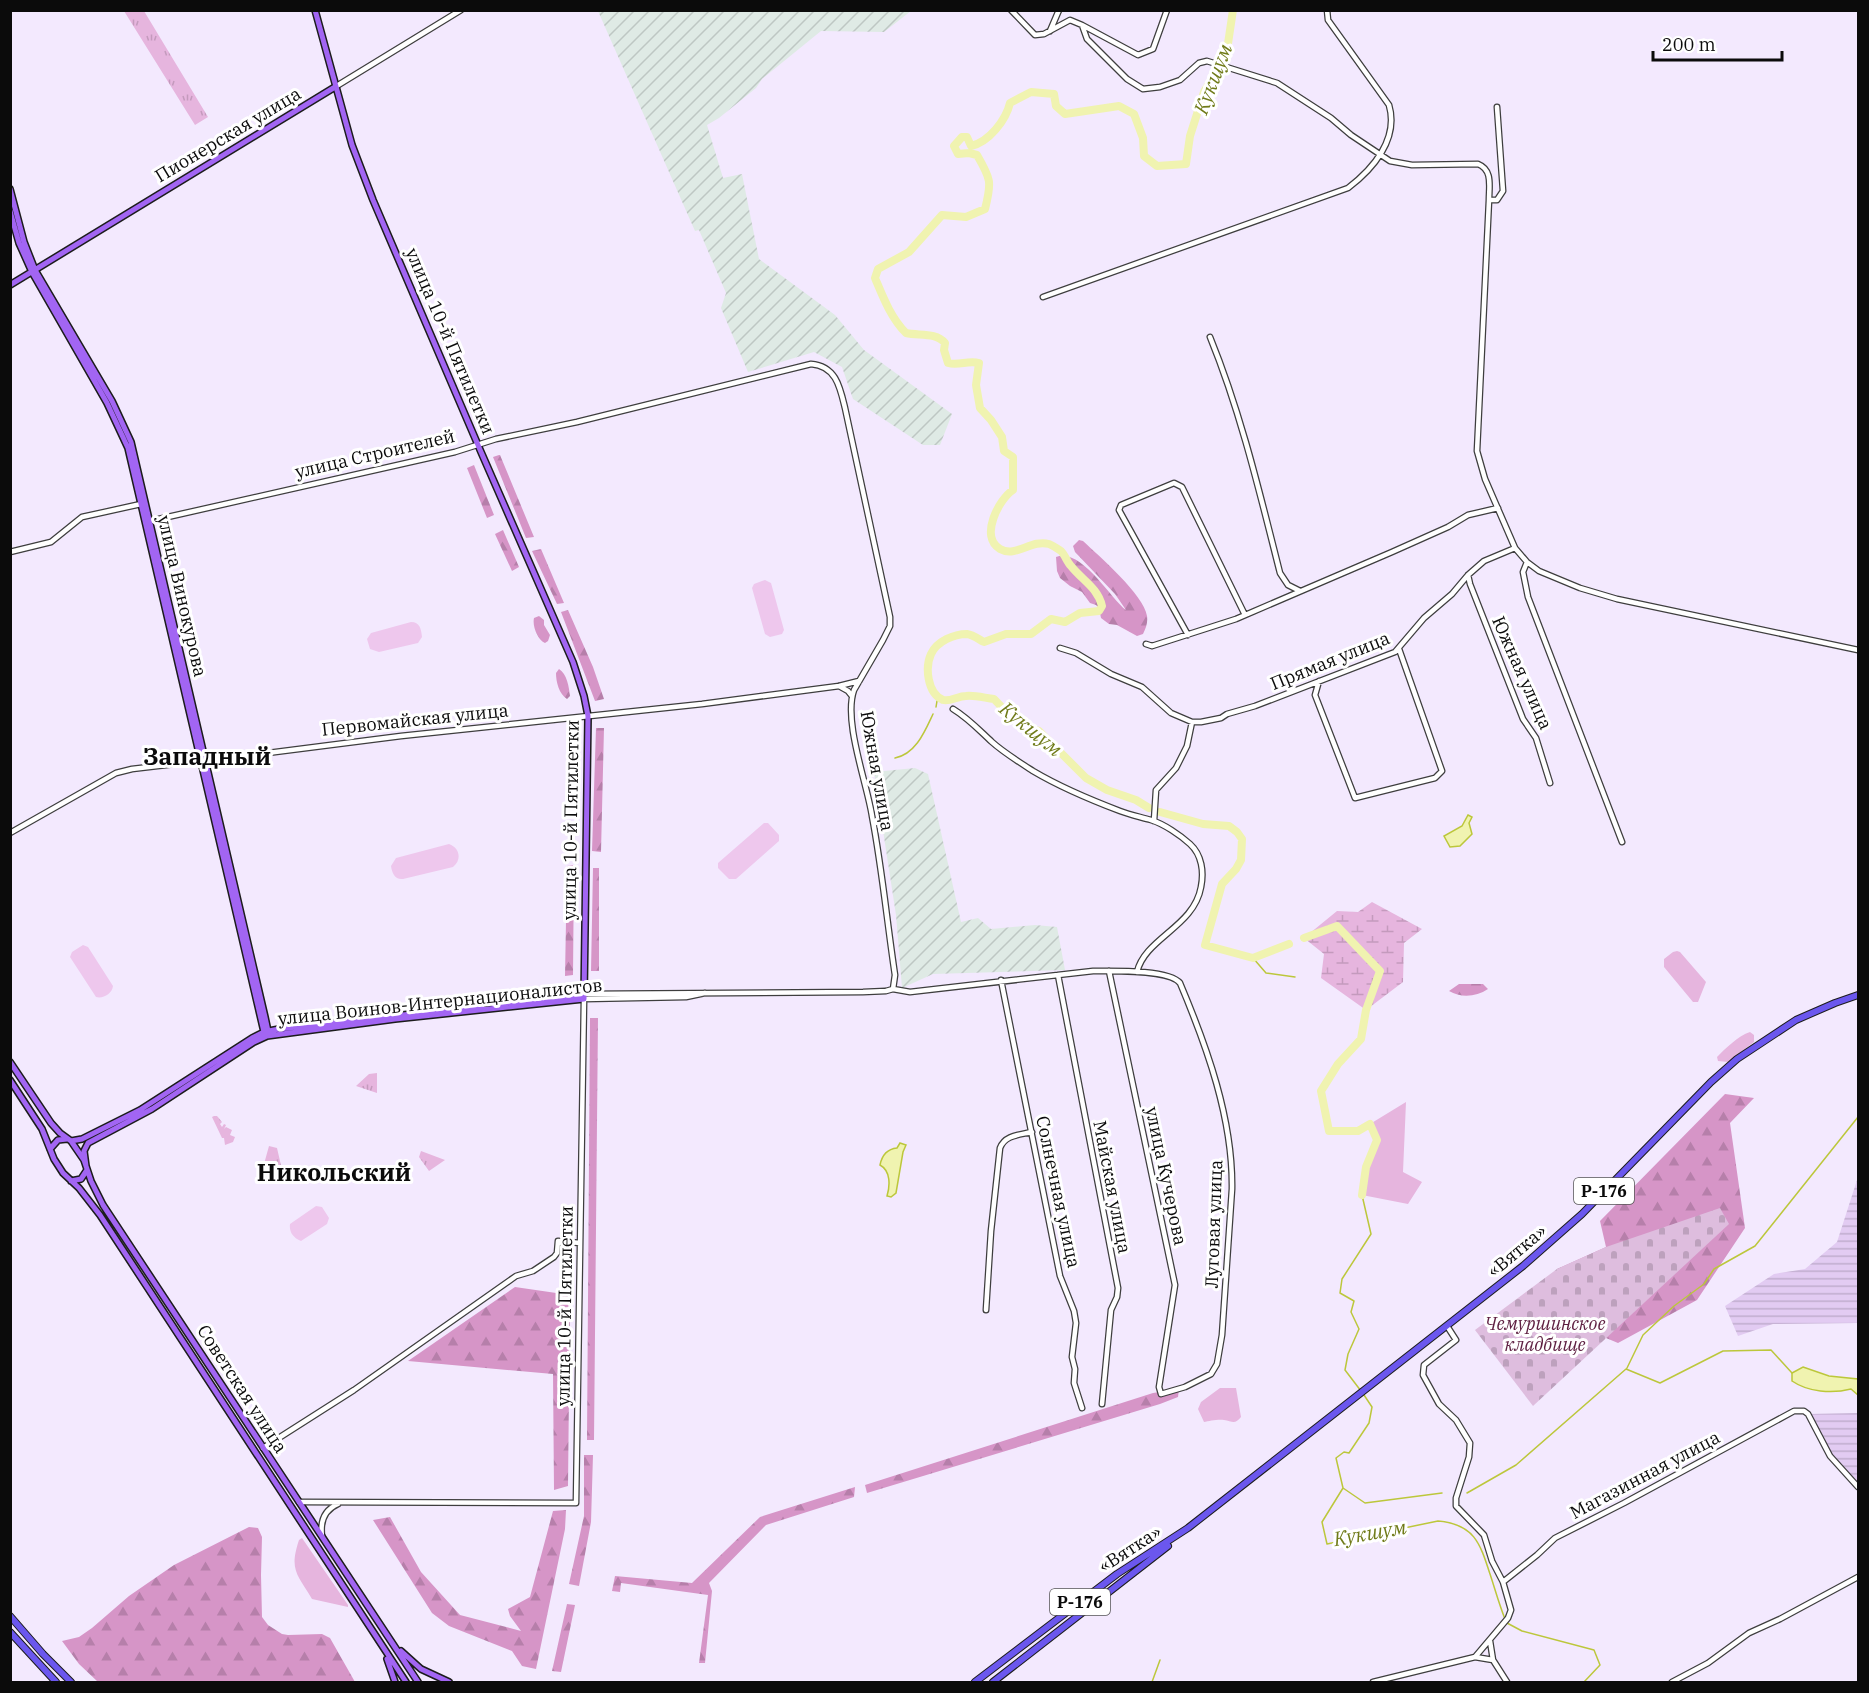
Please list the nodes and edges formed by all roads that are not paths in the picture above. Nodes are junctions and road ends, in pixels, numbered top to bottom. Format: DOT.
graph roads {
  1 [pos="315,10"];
  2 [pos="461,10"];
  3 [pos="1011,10"];
  4 [pos="1059,10"];
  5 [pos="1167,10"];
  6 [pos="1327,10"];
  7 [pos="1082,25"];
  8 [pos="1050,31"];
  9 [pos="335,87"];
  10 [pos="1497,106"];
  11 [pos="1381,155"];
  12 [pos="10,189"];
  13 [pos="1489,200"];
  14 [pos="10,211"];
  15 [pos="34,271"];
  16 [pos="10,285"];
  17 [pos="1042,297"];
  18 [pos="1210,337"];
  19 [pos="819,365"];
  20 [pos="478,445"];
  21 [pos="144,503"];
  22 [pos="1498,508"];
  23 [pos="148,522"];
  24 [pos="1515,548"];
  25 [pos="10,552"];
  26 [pos="1527,562"];
  27 [pos="1468,575"];
  28 [pos="1300,591"];
  29 [pos="1245,615"];
  30 [pos="1188,635"];
  31 [pos="1146,644"];
  32 [pos="1060,648"];
  33 [pos="1399,649"];
  34 [pos="1858,650"];
  35 [pos="859,681"];
  36 [pos="1319,681"];
  37 [pos="839,686"];
  38 [pos="1306,686"];
  39 [pos="1316,694"];
  40 [pos="852,696"];
  41 [pos="953,710"];
  42 [pos="588,716"];
  43 [pos="1192,722"];
  44 [pos="202,761"];
  45 [pos="1550,783"];
  46 [pos="1154,821"];
  47 [pos="10,833"];
  48 [pos="1622,842"];
  49 [pos="1108,970"];
  50 [pos="1137,972"];
  51 [pos="1058,975"];
  52 [pos="1176,979"];
  53 [pos="1000,980"];
  54 [pos="894,989"];
  55 [pos="1858,995"];
  56 [pos="584,996"];
  57 [pos="266,1033"];
  58 [pos="10,1062"];
  59 [pos="10,1080"];
  60 [pos="180,1087"];
  61 [pos="1032,1132"];
  62 [pos="69,1140"];
  63 [pos="50,1149"];
  64 [pos="87,1168"];
  65 [pos="71,1181"];
  66 [pos="580,1243"];
  67 [pos="986,1310"];
  68 [pos="1446,1326"];
  69 [pos="1159,1388"];
  70 [pos="1102,1404"];
  71 [pos="1082,1408"];
  72 [pos="263,1448"];
  73 [pos="1858,1487"];
  74 [pos="287,1502"];
  75 [pos="299,1502"];
  76 [pos="342,1502"];
  77 [pos="1188,1528"];
  78 [pos="322,1538"];
  79 [pos="1858,1577"];
  80 [pos="1503,1582"];
  81 [pos="10,1616"];
  82 [pos="10,1632"];
  83 [pos="390,1640"];
  84 [pos="1490,1641"];
  85 [pos="382,1646"];
  86 [pos="1475,1657"];
  87 [pos="1493,1659"];
  88 [pos="56,1683"];
  89 [pos="71,1683"];
  90 [pos="394,1683"];
  91 [pos="406,1683"];
  92 [pos="418,1683"];
  93 [pos="449,1683"];
  94 [pos="975,1683"];
  95 [pos="993,1683"];
  96 [pos="1373,1683"];
  97 [pos="1507,1683"];
  98 [pos="1671,1683"];
  1 -- 9 [label="main road, улица 10-й Пятилетки"];
  2 -- 9 [label="street, Пионерская улица"];
  3 -- 8 [label="street"];
  4 -- 8 [label="street"];
  5 -- 7 [label="street"];
  6 -- 11 [label="street"];
  7 -- 8 [label="street"];
  7 -- 11 [label="street"];
  9 -- 15 [label="main road, Пионерская улица"];
  9 -- 20 [label="main road, улица 10-й Пятилетки"];
  10 -- 13 [label="street"];
  11 -- 13 [label="street"];
  11 -- 17 [label="street"];
  12 -- 15 [label="main road, улица Винокурова"];
  13 -- 22 [label="street"];
  14 -- 15 [label="main road, улица Винокурова"];
  15 -- 16 [label="main road, Пионерская улица"];
  15 -- 21 [label="main road, улица Винокурова"];
  18 -- 28 [label="street"];
  19 -- 20 [label="street, улица Строителей"];
  19 -- 35 [label="street, Южная улица"];
  20 -- 23 [label="street, улица Строителей"];
  20 -- 42 [label="main road, улица 10-й Пятилетки"];
  21 -- 23 [label="main road, улица Винокурова"];
  21 -- 25 [label="street"];
  22 -- 24 [label="street"];
  22 -- 28 [label="street"];
  23 -- 44 [label="main road, улица Винокурова"];
  24 -- 26 [label="street"];
  24 -- 27 [label="street, Прямая улица"];
  26 -- 34 [label="street"];
  26 -- 48 [label="street"];
  27 -- 33 [label="street, Прямая улица"];
  27 -- 45 [label="street, Южная улица"];
  28 -- 29 [label="street"];
  29 -- 30 [label="street"];
  29 -- 30 [label="street"];
  30 -- 31 [label="street"];
  32 -- 43 [label="street"];
  33 -- 36 [label="street, Прямая улица"];
  33 -- 39 [label="street"];
  35 -- 37 [label="street, Первомайская улица"];
  35 -- 40 [label="street, Южная улица"];
  36 -- 38 [label="street, Прямая улица"];
  36 -- 39 [label="street"];
  37 -- 40 [label="street"];
  37 -- 42 [label="street, Первомайская улица"];
  38 -- 39 [label="street"];
  38 -- 43 [label="street, Прямая улица"];
  40 -- 54 [label="street, Южная улица"];
  41 -- 46 [label="street"];
  42 -- 44 [label="street, Первомайская улица"];
  42 -- 56 [label="main road, улица 10-й Пятилетки"];
  43 -- 46 [label="street"];
  44 -- 47 [label="street, Первомайская улица"];
  44 -- 57 [label="main road, улица Винокурова"];
  46 -- 50 [label="street"];
  49 -- 50 [label="street, улица Воинов-Интернационалистов"];
  49 -- 51 [label="street, улица Воинов-Интернационалистов"];
  49 -- 69 [label="street, улица Кучерова"];
  50 -- 52 [label="street, улица Воинов-Интернационалистов"];
  51 -- 53 [label="street, улица Воинов-Интернационалистов"];
  51 -- 70 [label="street, Майская улица"];
  52 -- 69 [label="street, Луговая улица"];
  53 -- 54 [label="street, улица Воинов-Интернационалистов"];
  53 -- 61 [label="street, Солнечная улица"];
  54 -- 56 [label="street, улица Воинов-Интернационалистов"];
  55 -- 68 [label="highway, «Вятка» / Р-176"];
  56 -- 57 [label="main road, улица Воинов-Интернационалистов"];
  56 -- 66 [label="street, улица 10-й Пятилетки"];
  57 -- 60 [label="main road, улица Воинов-Интернационалистов"];
  58 -- 62 [label="main road"];
  59 -- 63 [label="main road"];
  60 -- 62 [label="main road, улица Воинов-Интернационалистов"];
  60 -- 64 [label="main road, улица Воинов-Интернационалистов"];
  61 -- 67 [label="street"];
  61 -- 71 [label="street, Солнечная улица"];
  62 -- 63 [label="main road, улица Воинов-Интернационалистов"];
  62 -- 64 [label="main road, Советская улица"];
  63 -- 65 [label="main road, Советская улица"];
  64 -- 65 [label="main road"];
  64 -- 72 [label="main road, Советская улица"];
  65 -- 74 [label="main road, Советская улица"];
  66 -- 72 [label="street"];
  66 -- 76 [label="street, улица 10-й Пятилетки"];
  68 -- 77 [label="highway, «Вятка» / Р-176"];
  68 -- 80 [label="street"];
  72 -- 75 [label="main road, Советская улица"];
  73 -- 80 [label="street, Магазинная улица"];
  74 -- 75 [label="main road"];
  74 -- 85 [label="main road, Советская улица"];
  75 -- 76 [label="street"];
  75 -- 78 [label="main road, Советская улица"];
  76 -- 78 [label="street"];
  77 -- 94 [label="highway, «Вятка» / Р-176"];
  77 -- 95 [label="highway, «Вятка» / Р-176"];
  78 -- 83 [label="main road, Советская улица"];
  79 -- 98 [label="street"];
  80 -- 84 [label="street"];
  81 -- 89 [label="highway"];
  82 -- 88 [label="highway"];
  83 -- 92 [label="main road"];
  83 -- 93 [label="main road"];
  84 -- 86 [label="street"];
  84 -- 87 [label="street"];
  85 -- 90 [label="main road"];
  85 -- 91 [label="main road"];
  86 -- 87 [label="street"];
  86 -- 96 [label="street"];
  87 -- 97 [label="street"];
}
